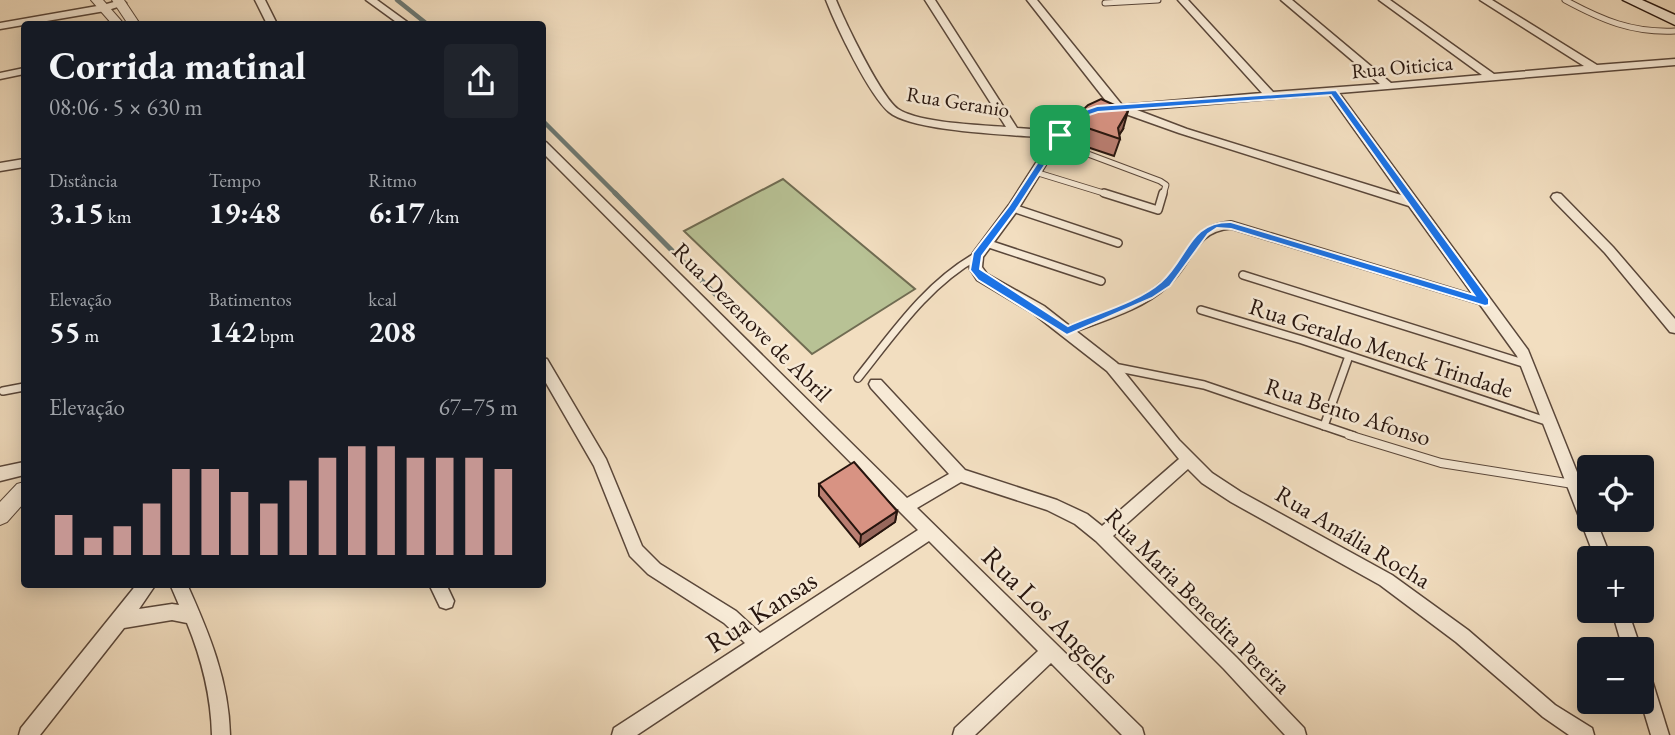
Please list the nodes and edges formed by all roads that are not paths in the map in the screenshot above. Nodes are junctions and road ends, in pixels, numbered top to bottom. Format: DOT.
graph roads {
  1 [pos="260,0"];
  2 [pos="371,0"];
  3 [pos="831,0"];
  4 [pos="930,0"];
  5 [pos="1032,0"];
  6 [pos="1158,0"];
  7 [pos="1183,0"];
  8 [pos="1286,0"];
  9 [pos="1384,0"];
  10 [pos="1485,0"];
  11 [pos="1566,0"];
  12 [pos="1630,0"];
  13 [pos="120,1"];
  14 [pos="101,4"];
  15 [pos="1104,4"];
  16 [pos="21,21"];
  17 [pos="23,21"];
  18 [pos="115,21"];
  19 [pos="132,21"];
  20 [pos="270,21"];
  21 [pos="401,21"];
  22 [pos="1674,22"];
  23 [pos="0,26"];
  24 [pos="1675,62"];
  25 [pos="1594,68"];
  26 [pos="21,72"];
  27 [pos="0,76"];
  28 [pos="1493,78"];
  29 [pos="1389,86"];
  30 [pos="1333,92"];
  31 [pos="1271,97"];
  32 [pos="1117,107"];
  33 [pos="1013,130"];
  34 [pos="1058,139"];
  35 [pos="546,149"];
  36 [pos="21,164"];
  37 [pos="0,167"];
  38 [pos="1035,172"];
  39 [pos="1557,197"];
  40 [pos="1414,203"];
  41 [pos="1013,208"];
  42 [pos="986,243"];
  43 [pos="1118,243"];
  44 [pos="977,256"];
  45 [pos="1243,275"];
  46 [pos="1101,281"];
  47 [pos="1485,302"];
  48 [pos="1201,310"];
  49 [pos="1675,328"];
  50 [pos="1067,331"];
  51 [pos="1349,356"];
  52 [pos="1527,364"];
  53 [pos="1112,367"];
  54 [pos="546,370"];
  55 [pos="858,378"];
  56 [pos="876,384"];
  57 [pos="21,388"];
  58 [pos="3,391"];
  59 [pos="1549,422"];
  60 [pos="1324,426"];
  61 [pos="1188,460"];
  62 [pos="21,470"];
  63 [pos="0,474"];
  64 [pos="960,475"];
  65 [pos="1574,484"];
  66 [pos="21,493"];
  67 [pos="905,507"];
  68 [pos="0,516"];
  69 [pos="930,531"];
  70 [pos="1102,536"];
  71 [pos="1597,546"];
  72 [pos="145,588"];
  73 [pos="180,588"];
  74 [pos="440,588"];
  75 [pos="446,601"];
  76 [pos="192,616"];
  77 [pos="120,620"];
  78 [pos="759,645"];
  79 [pos="1050,652"];
  80 [pos="1653,714"];
  81 [pos="27,735"];
  82 [pos="221,735"];
  83 [pos="621,735"];
  84 [pos="962,735"];
  85 [pos="1135,735"];
  86 [pos="1297,735"];
  87 [pos="1585,735"];
  88 [pos="1660,735"];
  1 -- 20 [label="street"];
  2 -- 21 [label="street"];
  3 -- 33 [label="street, Rua Geranio"];
  4 -- 33 [label="street"];
  5 -- 32 [label="street"];
  6 -- 15 [label="lane"];
  7 -- 31 [label="street"];
  8 -- 29 [label="street"];
  9 -- 28 [label="street"];
  10 -- 25 [label="street"];
  11 -- 22 [label="lane"];
  12 -- 22 [label="main road"];
  13 -- 14 [label="street"];
  13 -- 19 [label="street"];
  14 -- 17 [label="street"];
  14 -- 18 [label="street"];
  16 -- 23 [label="street"];
  24 -- 25 [label="street, Rua Oiticica"];
  25 -- 28 [label="street, Rua Oiticica"];
  26 -- 27 [label="street"];
  28 -- 29 [label="street, Rua Oiticica"];
  29 -- 30 [label="street, Rua Oiticica"];
  30 -- 31 [label="street, Rua Oiticica"];
  30 -- 40 [label="street"];
  31 -- 32 [label="street, Rua Oiticica"];
  32 -- 34 [label="street, Rua Oiticica"];
  32 -- 40 [label="street"];
  33 -- 34 [label="street, Rua Geranio"];
  34 -- 38 [label="street, Rua Oiticica"];
  34 -- 38 [label="lane"];
  35 -- 67 [label="street, Rua Dezenove de Abril"];
  36 -- 37 [label="street"];
  38 -- 41 [label="street, Rua Oiticica"];
  39 -- 49 [label="street"];
  40 -- 47 [label="street"];
  41 -- 42 [label="street, Rua Oiticica"];
  41 -- 43 [label="lane"];
  42 -- 44 [label="street, Rua Oiticica"];
  42 -- 46 [label="lane"];
  44 -- 50 [label="street, Rua Amália Rocha"];
  44 -- 55 [label="lane"];
  45 -- 52 [label="lane"];
  47 -- 50 [label="lane"];
  47 -- 52 [label="street"];
  48 -- 51 [label="lane, Rua Geraldo Menck Trindade"];
  50 -- 53 [label="street, Rua Amália Rocha"];
  51 -- 59 [label="lane, Rua Geraldo Menck Trindade"];
  51 -- 60 [label="lane"];
  52 -- 59 [label="street"];
  53 -- 60 [label="lane, Rua Bento Afonso"];
  53 -- 61 [label="street, Rua Amália Rocha"];
  54 -- 78 [label="street"];
  56 -- 64 [label="street"];
  57 -- 58 [label="lane"];
  59 -- 65 [label="street"];
  60 -- 65 [label="lane, Rua Bento Afonso"];
  61 -- 70 [label="street"];
  61 -- 87 [label="street, Rua Amália Rocha"];
  62 -- 63 [label="street"];
  64 -- 67 [label="street"];
  64 -- 70 [label="street, Rua Maria Benedita Pereira"];
  65 -- 71 [label="street"];
  66 -- 68 [label="street"];
  67 -- 69 [label="street, Rua Dezenove de Abril"];
  69 -- 78 [label="street, Rua Kansas"];
  69 -- 79 [label="street, Rua Los Angeles"];
  70 -- 86 [label="street, Rua Maria Benedita Pereira"];
  72 -- 77 [label="street"];
  73 -- 76 [label="street"];
  74 -- 75 [label="street"];
  76 -- 77 [label="street"];
  76 -- 82 [label="street"];
  77 -- 81 [label="street"];
  78 -- 83 [label="street, Rua Kansas"];
  79 -- 84 [label="street"];
  79 -- 85 [label="street, Rua Los Angeles"];
  80 -- 88 [label="street"];
}
